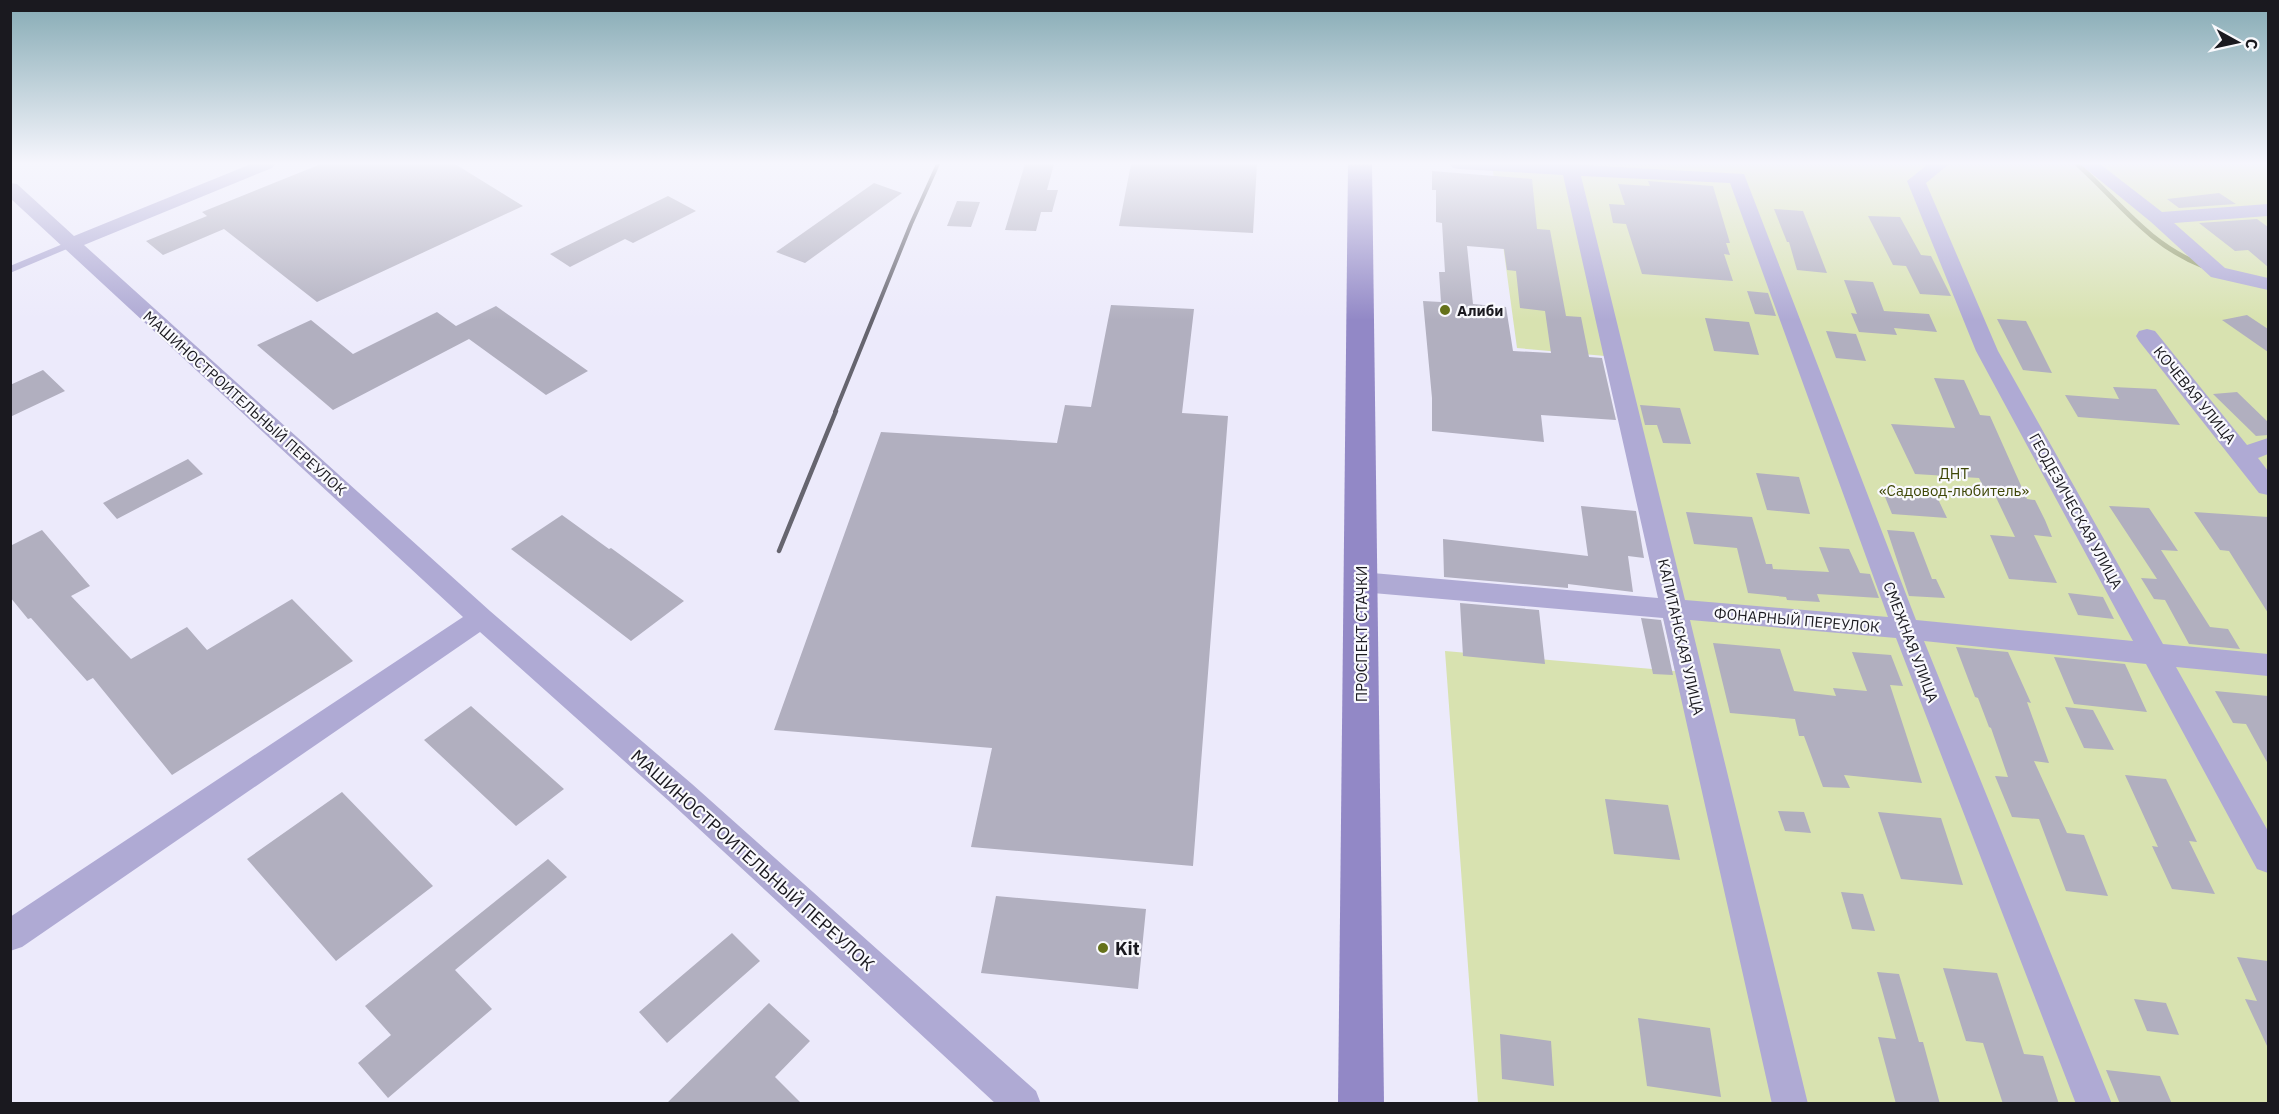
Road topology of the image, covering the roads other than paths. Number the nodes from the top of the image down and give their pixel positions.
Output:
1 (40, 216) edge
2 (139, 216) edge
3 (1360, 216) edge
4 (1582, 216) edge
5 (1751, 216) edge
6 (1931, 216) edge
7 (2155, 216) edge
8 (2186, 216) edge
9 (2158, 218) junction
10 (70, 244) junction
11 (10, 270) edge
12 (2268, 284) edge
13 (2147, 336) dead end
14 (2268, 446) edge
15 (2244, 454) junction
16 (2268, 487) edge
17 (1360, 582) junction
18 (1674, 610) junction
19 (481, 618) junction
20 (1906, 629) junction
21 (2155, 654) junction
22 (2268, 665) edge
23 (2268, 859) edge
24 (10, 936) edge
25 (1023, 1104) edge
26 (1361, 1104) edge
27 (1790, 1104) edge
28 (2094, 1104) edge

1 - 10 street, МАШИНОСТРОИТЕЛЬНЫЙ ПЕРЕУЛОК
2 - 10 street
3 - 17 street, ПРОСПЕКТ СТАЧКИ
4 - 18 street, КАПИТАНСКАЯ УЛИЦА
5 - 20 street, СМЕЖНАЯ УЛИЦА
6 - 21 street, ГЕОДЕЗИЧЕСКАЯ УЛИЦА
7 - 9 street
8 - 9 street
9 - 12 street
10 - 11 lane
10 - 19 street, МАШИНОСТРОИТЕЛЬНЫЙ ПЕРЕУЛОК
13 - 15 street, КОЧЕВАЯ УЛИЦА
14 - 15 street, КОЧЕВАЯ УЛИЦА
15 - 16 street, КОЧЕВАЯ УЛИЦА
17 - 18 street, ФОНАРНЫЙ ПЕРЕУЛОК
17 - 26 street, ПРОСПЕКТ СТАЧКИ
18 - 20 street, ФОНАРНЫЙ ПЕРЕУЛОК
18 - 27 street, КАПИТАНСКАЯ УЛИЦА
19 - 24 street
19 - 25 street, МАШИНОСТРОИТЕЛЬНЫЙ ПЕРЕУЛОК
20 - 21 street, ФОНАРНЫЙ ПЕРЕУЛОК
20 - 28 street, СМЕЖНАЯ УЛИЦА
21 - 22 street, ФОНАРНЫЙ ПЕРЕУЛОК
21 - 23 street, ГЕОДЕЗИЧЕСКАЯ УЛИЦА

